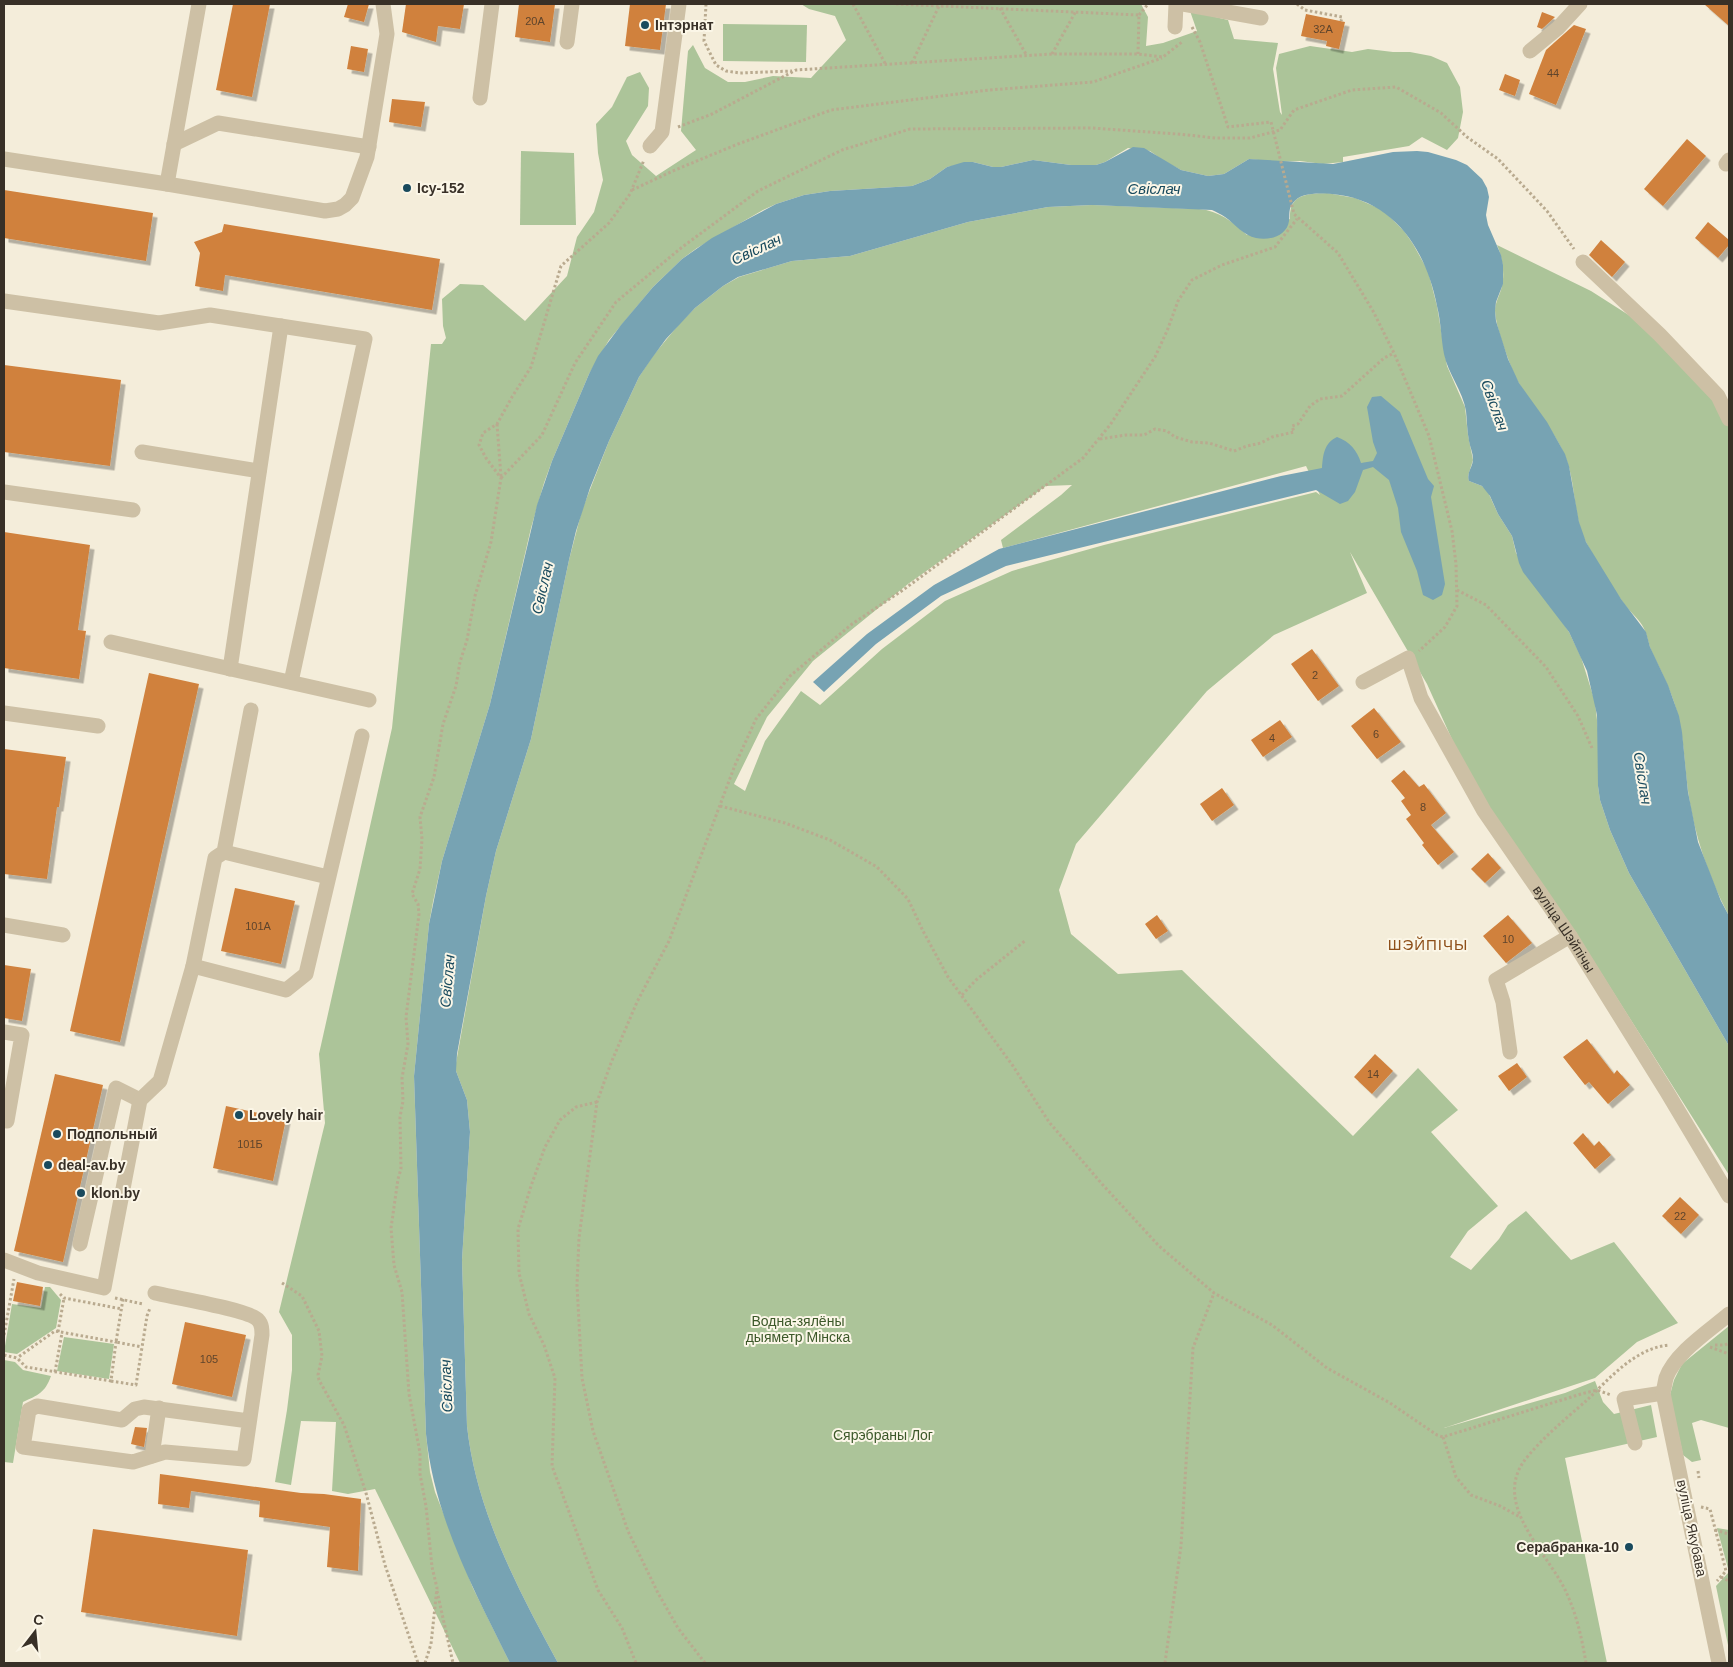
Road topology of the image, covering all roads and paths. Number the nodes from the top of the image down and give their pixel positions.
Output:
1 (199, 4) edge
2 (383, 4) edge
3 (492, 4) edge
4 (572, 4) edge
5 (679, 4) edge
6 (706, 4) edge
7 (853, 4) edge
8 (896, 4) edge
9 (1148, 4) edge
10 (1176, 4) edge
11 (1183, 4) edge
12 (1297, 4) edge
13 (1580, 4) edge
14 (939, 6) junction
15 (1000, 8) junction
16 (1076, 11) junction
17 (1140, 15) junction
18 (1261, 18) dead end
19 (1341, 21) dead end
20 (1175, 26) dead end
21 (1194, 32) dead end
22 (567, 42) dead end
23 (1200, 42) dead end
24 (1530, 51) dead end
25 (1052, 54) junction
26 (1138, 54) junction
27 (1027, 56) junction
28 (1163, 58) junction
29 (912, 63) junction
30 (886, 65) junction
31 (796, 70) junction
32 (480, 98) dead end
33 (662, 132) junction
34 (1274, 132) junction
35 (174, 144) junction
36 (650, 146) joint
37 (368, 148) junction
38 (4, 159) edge
39 (167, 184) junction
40 (632, 190) junction
41 (1297, 219) junction
42 (1583, 262) joint
43 (4, 301) edge
44 (281, 326) junction
45 (1394, 353) junction
46 (1729, 419) edge
47 (498, 424) junction
48 (1099, 439) junction
49 (142, 452) dead end
50 (259, 471) junction
51 (501, 478) junction
52 (4, 492) edge
53 (133, 510) dead end
54 (1456, 590) junction
55 (111, 642) dead end
56 (1408, 658) junction
57 (230, 668) junction
58 (291, 682) junction
59 (1363, 682) dead end
60 (369, 700) dead end
61 (251, 710) dead end
62 (4, 713) edge
63 (98, 726) dead end
64 (362, 736) dead end
65 (1592, 748) dead end
66 (720, 806) junction
67 (224, 852) junction
68 (328, 877) junction
69 (4, 925) edge
70 (63, 935) dead end
71 (1570, 936) junction
72 (1026, 940) dead end
73 (192, 966) junction
74 (962, 995) junction
75 (4, 1032) edge
76 (1510, 1052) dead end
77 (140, 1100) junction
78 (597, 1102) junction
79 (4, 1120) edge
80 (1729, 1196) edge
81 (80, 1244) dead end
82 (4, 1260) edge
83 (14, 1278) dead end
84 (282, 1282) dead end
85 (155, 1293) dead end
86 (1214, 1293) junction
87 (64, 1298) dead end
88 (114, 1298) dead end
89 (123, 1299) junction
90 (1729, 1314) edge
91 (60, 1332) junction
92 (4, 1335) edge
93 (116, 1342) junction
94 (1729, 1343) edge
95 (1699, 1345) junction
96 (142, 1347) junction
97 (1729, 1354) edge
98 (4, 1355) edge
99 (17, 1358) junction
100 (55, 1372) junction
101 (111, 1381) junction
102 (1597, 1390) junction
103 (1663, 1393) junction
104 (1624, 1399) junction
105 (159, 1408) junction
106 (249, 1422) junction
107 (1443, 1437) junction
108 (1635, 1443) dead end
109 (152, 1456) junction
110 (1698, 1472) dead end
111 (1699, 1481) dead end
112 (1697, 1506) dead end
113 (1521, 1517) junction
114 (1715, 1530) junction
115 (1729, 1534) edge
116 (1721, 1577) junction
117 (1729, 1581) edge
118 (1714, 1585) dead end
119 (436, 1588) junction
120 (418, 1663) edge
121 (425, 1663) edge
122 (453, 1663) edge
123 (636, 1663) edge
124 (705, 1663) edge
125 (1165, 1663) edge
126 (1586, 1663) edge
127 (1719, 1663) edge

1 - 35 street
2 - 37 street
3 - 32 street
4 - 22 street
5 - 33 street
6 - 31 path
7 - 30 path
8 - 14 path
9 - 17 path
10 - 20 street
11 - 18 street
12 - 19 path
13 - 24 street
14 - 15 path
14 - 29 path
15 - 16 path
15 - 27 path
16 - 17 path
16 - 25 path
17 - 26 path
21 - 28 path
23 - 34 path
25 - 26 path
25 - 27 path
26 - 28 path
27 - 29 path
28 - 40 path
29 - 30 path
30 - 31 path
31 - 33 path
33 - 36 street
34 - 41 path
34 - 42 path
34 - 51 path
35 - 37 street
35 - 39 street
36 - 40 path
37 - 39 street
38 - 39 street
40 - 47 path
41 - 45 path
41 - 48 path
42 - 46 street
43 - 44 street
44 - 50 street
44 - 58 street
45 - 48 path
45 - 54 path
47 - 51 path
47 - 51 path
48 - 66 path
49 - 50 street
50 - 57 street
51 - 119 path
52 - 53 street
54 - 56 path
54 - 65 path
55 - 57 street
56 - 59 street
56 - 71 street, вуліца Шэйпічы
57 - 58 street
58 - 60 street
61 - 67 street
62 - 63 street
64 - 68 street
66 - 74 path
66 - 78 path
67 - 68 street
67 - 73 street
68 - 73 street
69 - 70 street
71 - 76 street
71 - 80 street, вуліца Шэйпічы
72 - 74 path
73 - 77 street
74 - 86 path
75 - 79 street
77 - 81 street
77 - 82 street
78 - 123 path
78 - 124 path
83 - 92 path
84 - 120 path
85 - 106 street
86 - 107 path
86 - 125 path
87 - 91 path
88 - 89 path
89 - 93 path
89 - 96 path
90 - 95 street
91 - 93 path
91 - 99 path
91 - 100 path
93 - 96 path
93 - 101 path
94 - 95 path
95 - 97 path
95 - 102 path
95 - 103 street
96 - 101 path
98 - 99 path
99 - 100 path
100 - 101 path
102 - 104 path
102 - 107 path
102 - 113 path
103 - 104 street
103 - 127 street, вуліца Якубава
104 - 108 street
105 - 106 street
105 - 109 street
105 - 109 street
106 - 109 street
107 - 113 path
110 - 111 path
112 - 114 path
113 - 126 path
114 - 115 path
114 - 116 path
116 - 117 path
116 - 118 path
119 - 121 path
119 - 122 path

